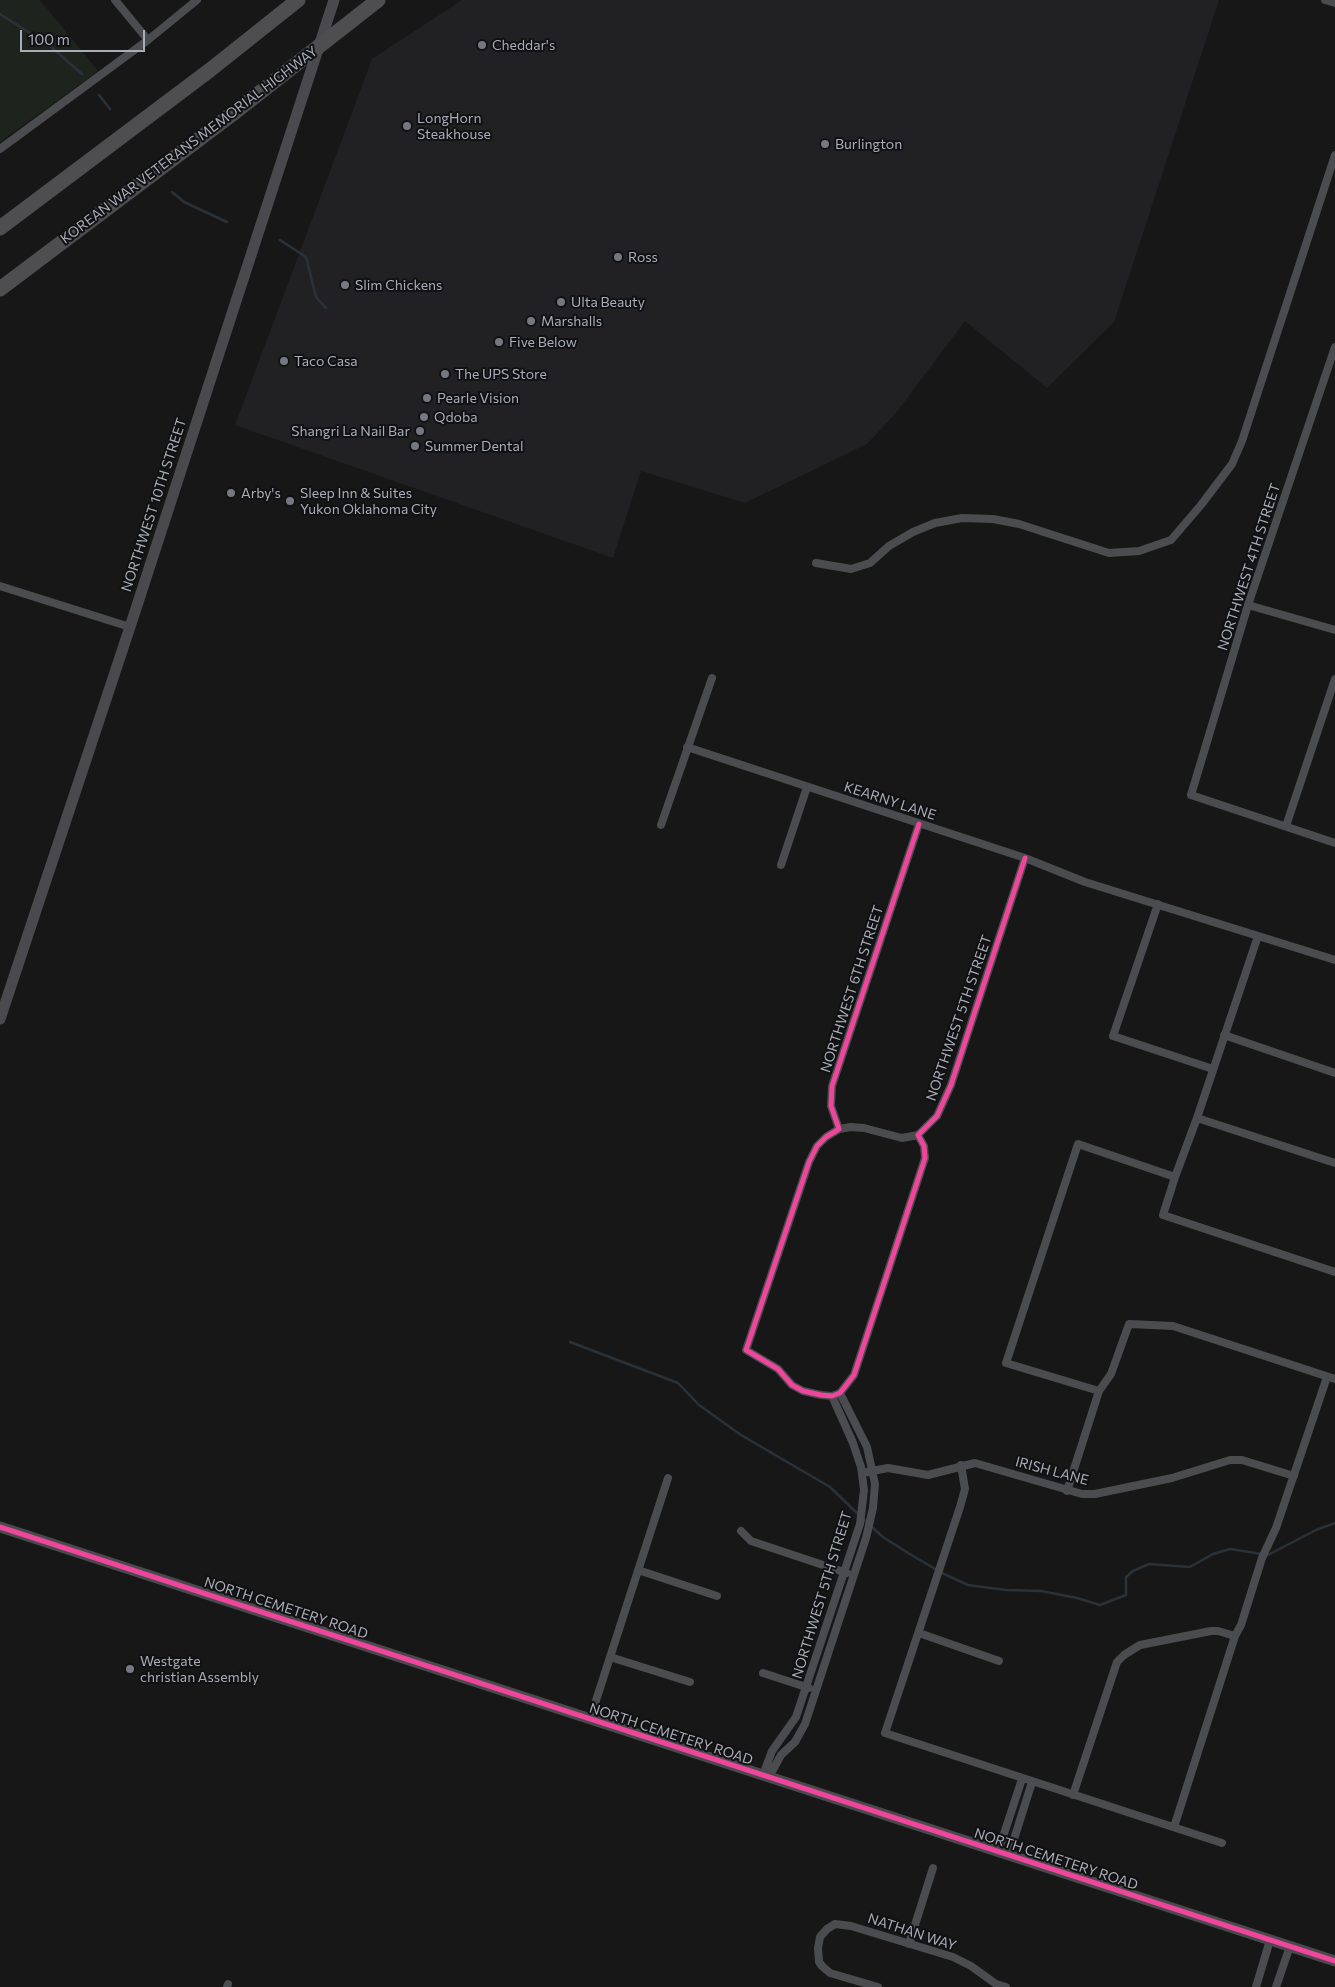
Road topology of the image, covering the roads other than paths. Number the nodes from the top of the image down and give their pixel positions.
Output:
1 (115, 0) edge
2 (197, 0) edge
3 (298, 0) edge
4 (334, 0) edge
5 (378, 0) edge
6 (390, 0) edge
7 (1325, 0) edge
8 (1335, 3) edge
9 (350, 23) junction
10 (148, 40) junction
11 (0, 149) edge
12 (1335, 155) edge
13 (0, 228) edge
14 (0, 289) edge
15 (1335, 347) edge
16 (816, 563) dead end
17 (0, 586) edge
18 (1248, 605) junction
19 (130, 627) junction
20 (1335, 630) edge
21 (712, 678) dead end
22 (1335, 679) edge
23 (687, 747) junction
24 (807, 787) junction
25 (919, 824) junction
26 (661, 825) dead end
27 (1286, 826) junction
28 (1335, 842) edge
29 (1024, 858) junction
30 (781, 865) dead end
31 (1158, 904) junction
32 (1258, 936) junction
33 (1335, 960) edge
34 (0, 1019) edge
35 (1224, 1035) junction
36 (1213, 1069) junction
37 (1335, 1073) edge
38 (1197, 1118) junction
39 (840, 1129) junction
40 (918, 1135) junction
41 (1335, 1163) edge
42 (1175, 1177) junction
43 (1335, 1272) edge
44 (1331, 1378) edge
45 (1099, 1391) junction
46 (836, 1394) junction
47 (961, 1466) junction
48 (872, 1470) junction
49 (862, 1473) junction
50 (1294, 1476) junction
51 (668, 1478) dead end
52 (1068, 1491) junction
53 (0, 1527) edge
54 (741, 1531) dead end
55 (638, 1570) junction
56 (844, 1573) junction
57 (854, 1575) junction
58 (717, 1596) dead end
59 (918, 1634) junction
60 (1235, 1636) junction
61 (610, 1656) junction
62 (999, 1661) dead end
63 (763, 1673) dead end
64 (690, 1682) dead end
65 (806, 1687) junction
66 (816, 1690) junction
67 (590, 1719) junction
68 (766, 1776) junction
69 (1022, 1779) junction
70 (1032, 1782) junction
71 (1074, 1795) junction
72 (1174, 1827) junction
73 (1222, 1843) dead end
74 (1003, 1853) junction
75 (933, 1868) dead end
76 (1270, 1940) junction
77 (909, 1944) junction
78 (1290, 1946) junction
79 (1335, 1961) edge
80 (878, 1987) edge
81 (1006, 1987) edge
82 (1256, 1987) edge
83 (1276, 1987) edge

1 - 10 street
2 - 10 street
3 - 13 highway
4 - 19 street, NORTHWEST 10TH STREET
5 - 9 highway, KOREAN WAR VETERANS MEMORIAL HIGHWAY
6 - 9 highway
7 - 8 street
9 - 14 highway, KOREAN WAR VETERANS MEMORIAL HIGHWAY
10 - 11 street
12 - 16 street
15 - 18 street, NORTHWEST 4TH STREET
17 - 19 street
18 - 20 street
18 - 27 street, NORTHWEST 4TH STREET
19 - 34 street, NORTHWEST 10TH STREET
21 - 23 street
22 - 27 street
23 - 24 street, KEARNY LANE
23 - 26 street
24 - 25 street, KEARNY LANE
24 - 30 street
25 - 29 street, KEARNY LANE
25 - 39 street, NORTHWEST 6TH STREET
27 - 28 street
29 - 31 street, KEARNY LANE
29 - 40 street, NORTHWEST 5TH STREET
31 - 32 street, KEARNY LANE
31 - 36 street
32 - 33 street, KEARNY LANE
32 - 35 street
35 - 36 street
35 - 37 street
36 - 38 street
38 - 41 street
38 - 42 street
39 - 40 street
39 - 46 street
40 - 46 street
42 - 43 street
42 - 45 street
44 - 45 street
44 - 50 street
45 - 52 street
46 - 48 street, NORTHWEST 5TH STREET
46 - 49 street, NORTHWEST 5TH STREET
47 - 48 street, IRISH LANE
47 - 52 street, IRISH LANE
47 - 59 street
48 - 49 street, IRISH LANE
48 - 57 street, NORTHWEST 5TH STREET
49 - 56 street, NORTHWEST 5TH STREET
50 - 52 street, IRISH LANE
50 - 60 street
51 - 55 street
53 - 67 street, NORTH CEMETERY ROAD
54 - 56 street
55 - 58 street
55 - 61 street
56 - 57 street
56 - 65 street, NORTHWEST 5TH STREET
57 - 66 street, NORTHWEST 5TH STREET
59 - 62 street
59 - 69 street
60 - 71 street
60 - 72 street
61 - 64 street
61 - 67 street
63 - 65 street
65 - 66 street
65 - 68 street, NORTHWEST 5TH STREET
66 - 68 street, NORTHWEST 5TH STREET
67 - 68 street, NORTH CEMETERY ROAD
68 - 74 street, NORTH CEMETERY ROAD
69 - 70 street
69 - 74 street
70 - 71 street
70 - 74 street
71 - 72 street
72 - 73 street
74 - 76 street, NORTH CEMETERY ROAD
75 - 77 street
76 - 78 street, NORTH CEMETERY ROAD
76 - 82 street
77 - 80 street, NATHAN WAY
77 - 81 street, NATHAN WAY
78 - 79 street, NORTH CEMETERY ROAD
78 - 83 street

